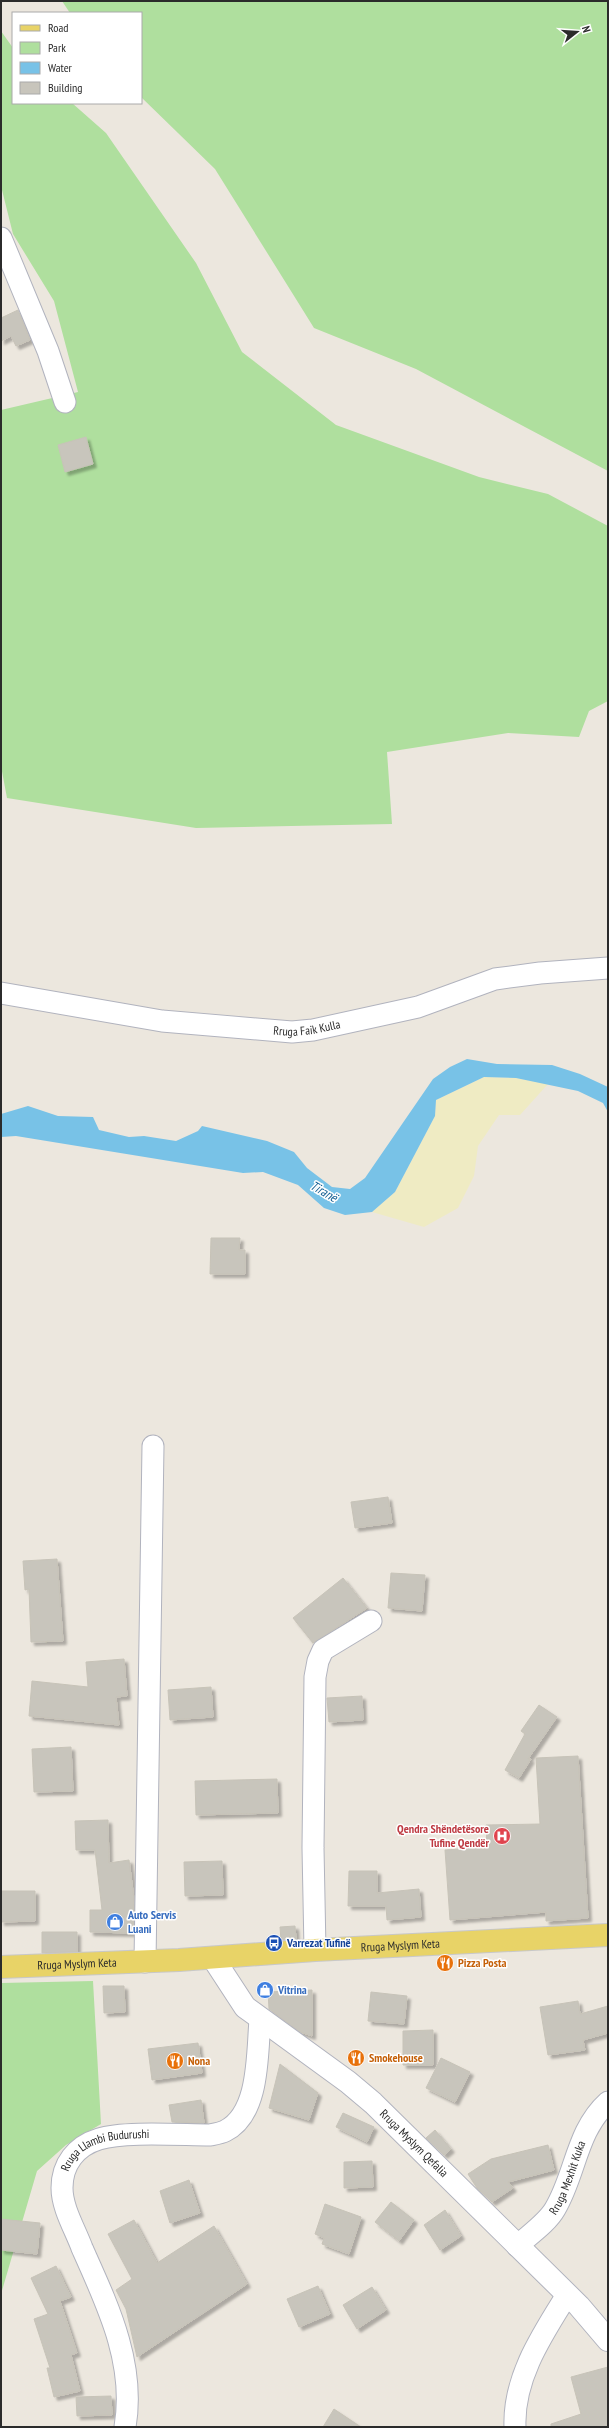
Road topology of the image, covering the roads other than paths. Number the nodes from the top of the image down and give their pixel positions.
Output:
1 (1, 238) edge
2 (65, 402) dead end
3 (608, 968) edge
4 (1, 993) edge
5 (153, 1446) dead end
6 (371, 1621) dead end
7 (608, 1935) edge
8 (315, 1950) junction
9 (213, 1958) junction
10 (145, 1962) junction
11 (1, 1967) edge
12 (260, 2020) junction
13 (608, 2102) edge
14 (517, 2246) junction
15 (567, 2294) junction
16 (608, 2340) edge
17 (125, 2427) edge
18 (514, 2427) edge

1 - 2 street
3 - 4 street, Rruga Faik Kulla
5 - 10 street
6 - 8 street
7 - 8 main road, Rruga Myslym Keta
8 - 9 main road, Rruga Myslym Keta
9 - 10 main road, Rruga Myslym Keta
9 - 12 street, Rruga Myslym Qefalia
10 - 11 main road, Rruga Myslym Keta
12 - 14 street, Rruga Myslym Qefalia
12 - 17 street, Rruga Llambi Budurushi
13 - 14 street, Rruga Mexhit Kuka
14 - 15 street, Rruga Myslym Qefalia
15 - 16 street, Rruga Myslym Qefalia
15 - 18 street

